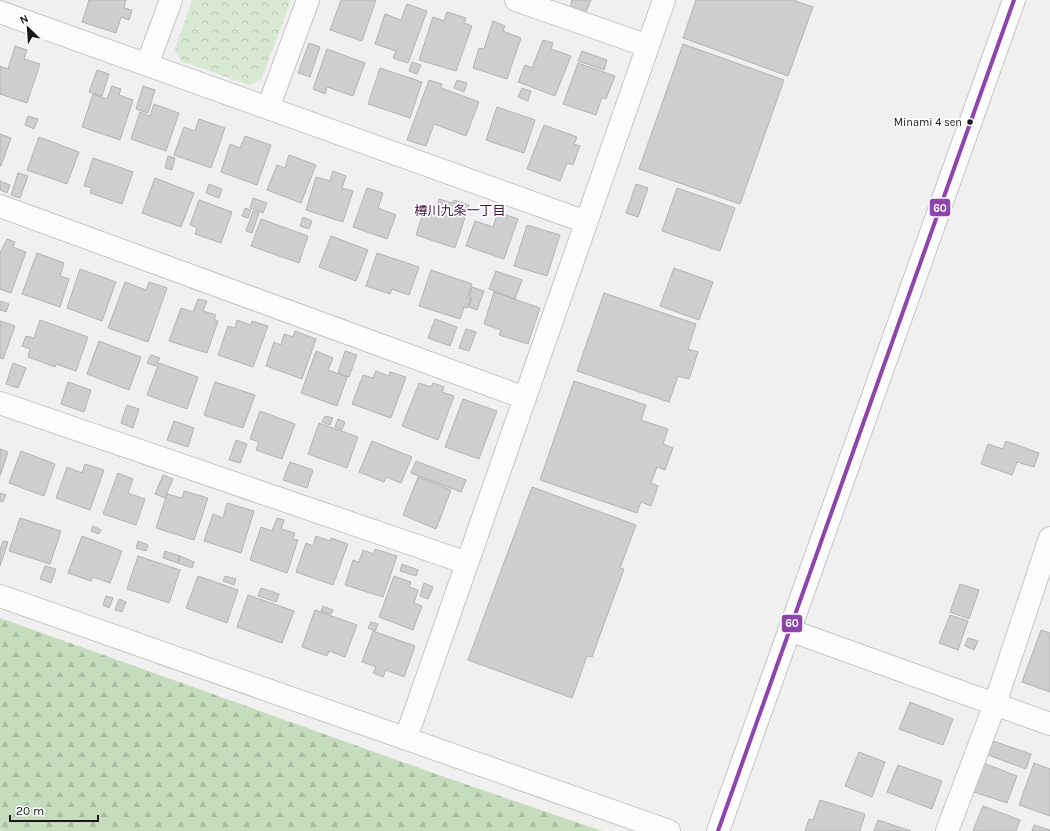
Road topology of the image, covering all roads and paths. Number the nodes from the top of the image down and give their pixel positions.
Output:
1 (171, 0) edge
2 (308, 0) edge
3 (516, 0) edge
4 (664, 0) edge
5 (1014, 0) edge
6 (0, 12) edge
7 (648, 46) junction
8 (148, 65) junction
9 (268, 108) junction
10 (0, 206) edge
11 (586, 222) junction
12 (525, 398) junction
13 (0, 403) edge
14 (1050, 538) edge
15 (467, 563) junction
16 (0, 596) edge
17 (790, 630) junction
18 (995, 704) junction
19 (1050, 724) edge
20 (406, 738) junction
21 (669, 831) edge
22 (718, 831) edge
23 (947, 831) edge

1 - 8 street
2 - 9 street
3 - 7 street
4 - 7 street
5 - 17 street
6 - 8 street
7 - 11 street
8 - 9 street
9 - 11 street
10 - 12 street
11 - 12 street
12 - 15 street
13 - 15 street
14 - 18 street
15 - 20 street
16 - 20 street
17 - 18 street
17 - 22 street
18 - 19 street
18 - 23 street
20 - 21 street

